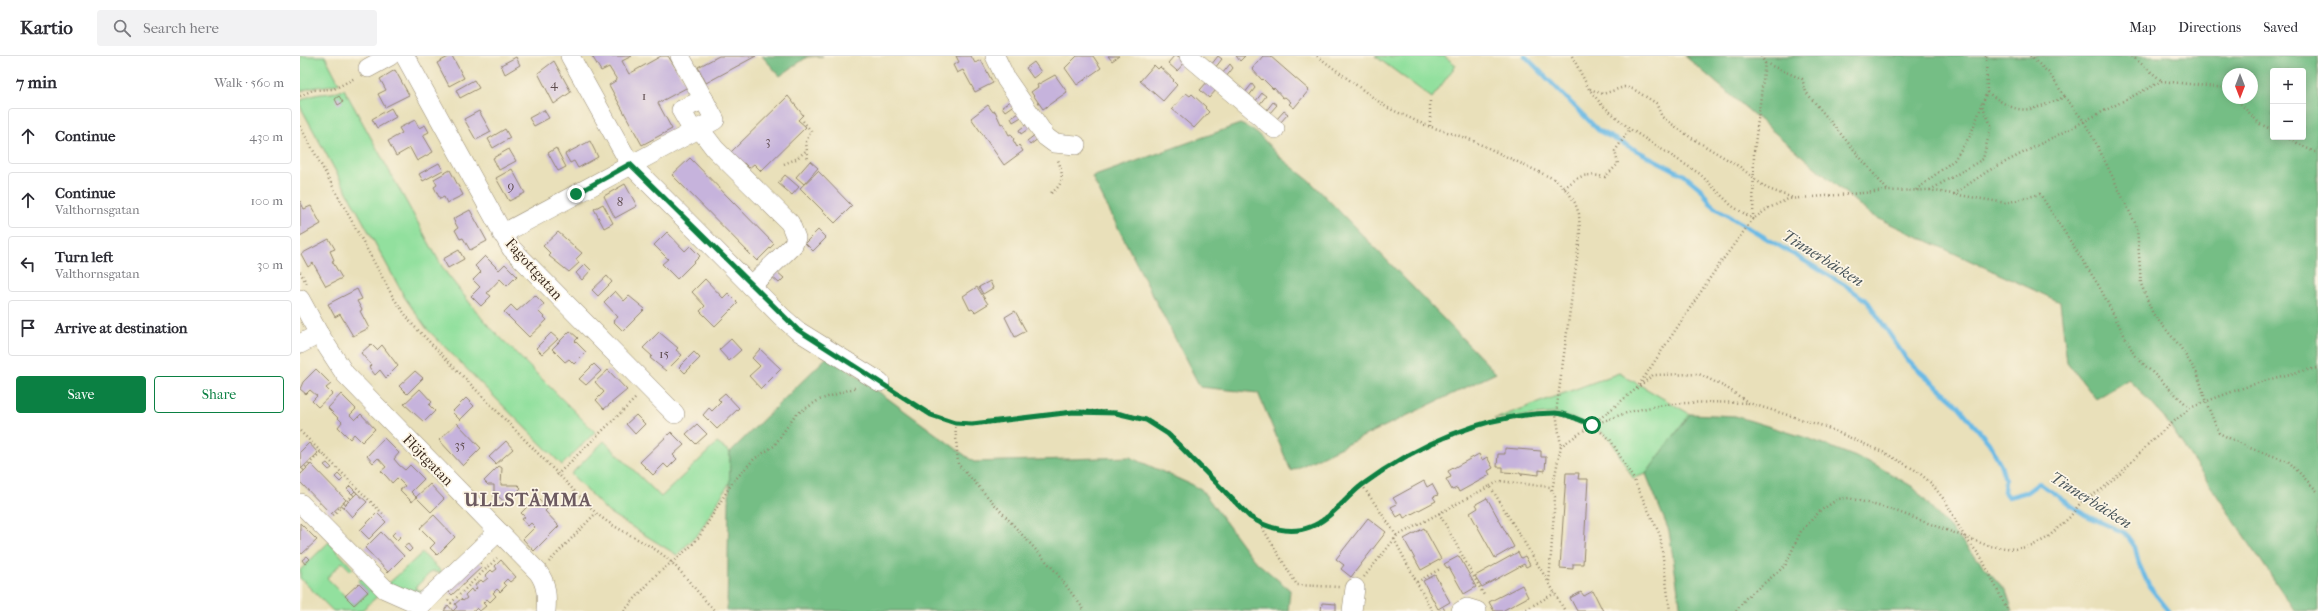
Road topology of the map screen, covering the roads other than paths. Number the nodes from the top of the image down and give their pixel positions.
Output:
1 (390, 56) edge
2 (405, 56) edge
3 (570, 56) edge
4 (680, 56) edge
5 (1189, 56) edge
6 (1002, 59) edge
7 (368, 68) road end
8 (1275, 129) dead end
9 (696, 130) junction
10 (1067, 145) road end
11 (630, 164) junction
12 (502, 234) junction
13 (751, 286) junction
14 (300, 299) edge
15 (319, 334) junction
16 (300, 344) edge
17 (880, 382) road end
18 (675, 414) dead end
19 (300, 503) edge
20 (498, 532) junction
21 (1355, 588) road end
22 (1481, 604) edge
23 (546, 611) edge
24 (1352, 611) edge
25 (1461, 611) edge

1 - 7 street
2 - 12 street, Fagottgatan
3 - 11 street
4 - 9 street
5 - 8 street
6 - 10 street
9 - 11 street
9 - 13 street
11 - 12 street
11 - 13 street
12 - 18 street, Fagottgatan
13 - 17 street
14 - 15 street, Flöjtgatan
15 - 16 street
15 - 20 street, Flöjtgatan
19 - 20 street
20 - 23 street, Flöjtgatan
21 - 24 street
22 - 25 street

